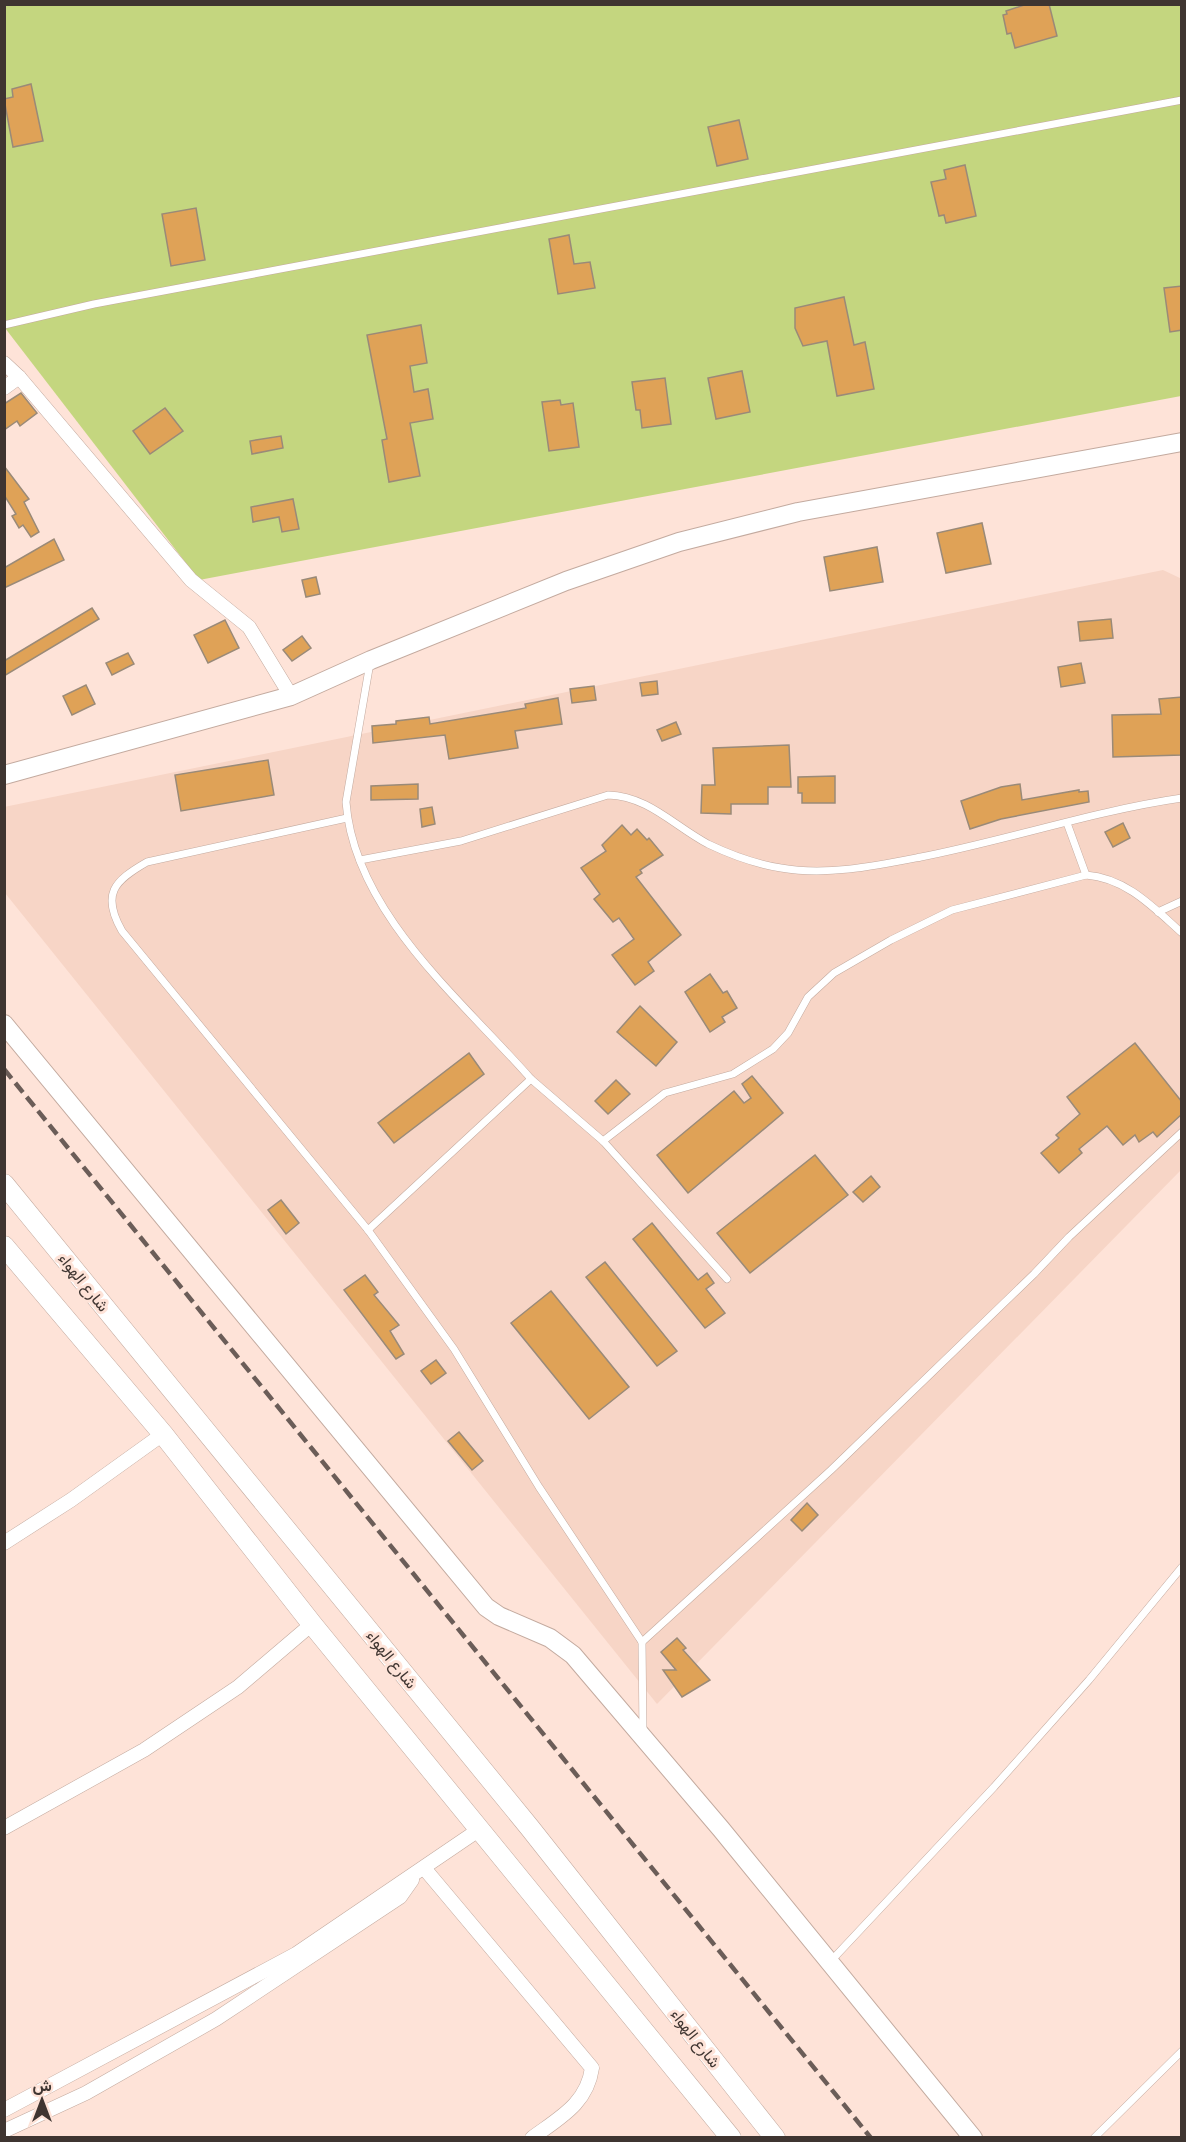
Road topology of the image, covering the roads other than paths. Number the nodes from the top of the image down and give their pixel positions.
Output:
1 (1182, 100) edge
2 (4, 325) edge
3 (4, 363) edge
4 (19, 377) junction
5 (4, 388) edge
6 (1182, 442) edge
7 (370, 660) junction
8 (291, 696) junction
9 (4, 775) edge
10 (1182, 798) edge
11 (347, 818) junction
12 (1067, 823) junction
13 (360, 860) junction
14 (1086, 874) junction
15 (1182, 901) edge
16 (1158, 912) junction
17 (1182, 933) edge
18 (4, 1024) edge
19 (531, 1079) junction
20 (1182, 1132) edge
21 (603, 1141) junction
22 (4, 1184) edge
23 (368, 1230) junction
24 (4, 1246) edge
25 (727, 1279) dead end
26 (162, 1434) junction
27 (4, 1543) edge
28 (1182, 1567) edge
29 (312, 1624) junction
30 (642, 1642) junction
31 (643, 1738) junction
32 (4, 1828) edge
33 (480, 1829) junction
34 (421, 1870) junction
35 (830, 1962) junction
36 (1182, 2051) edge
37 (4, 2110) edge
38 (4, 2131) edge
39 (532, 2138) edge
40 (731, 2138) edge
41 (775, 2138) edge
42 (973, 2138) edge
43 (1094, 2138) edge

1 - 2 lane
3 - 4 street
4 - 5 street
4 - 8 street
6 - 7 street
7 - 8 street
7 - 11 lane
8 - 9 street
10 - 12 lane
11 - 13 lane
11 - 23 lane
12 - 13 lane
12 - 14 lane
13 - 19 lane
14 - 16 lane
14 - 21 lane
15 - 16 lane
16 - 17 lane
18 - 31 street
19 - 21 lane
19 - 23 lane
20 - 30 lane
21 - 25 lane
22 - 41 main road, شارع الهواء
23 - 30 lane
24 - 26 main road
26 - 27 street
26 - 29 main road
28 - 35 lane
29 - 32 street
29 - 33 main road
30 - 31 lane
31 - 35 street
33 - 34 street
33 - 40 main road
34 - 37 street
34 - 38 street
34 - 39 street
35 - 42 street
36 - 43 lane

